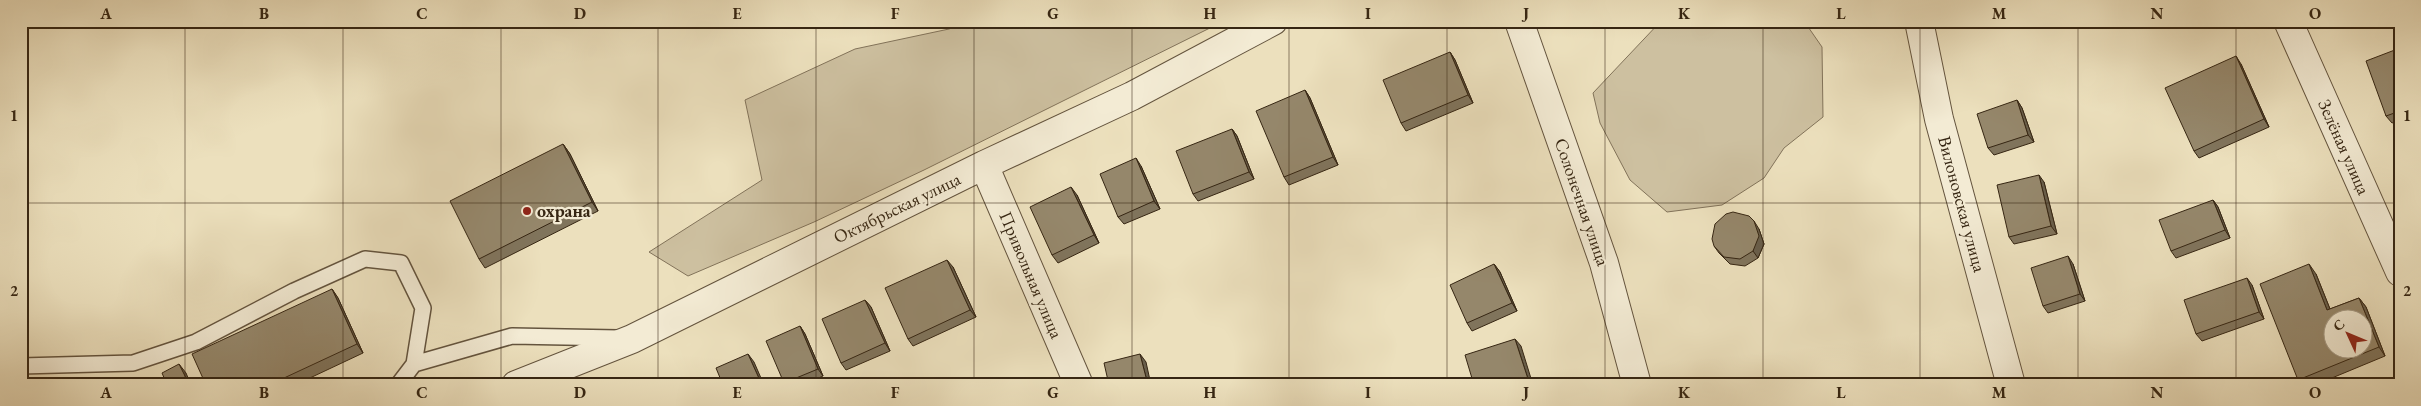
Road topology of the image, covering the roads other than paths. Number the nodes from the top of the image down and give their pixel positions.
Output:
1 (1272, 21) edge
2 (1519, 21) edge
3 (1919, 21) edge
4 (2288, 21) edge
5 (984, 164) junction
6 (2400, 272) edge
7 (632, 339) junction
8 (414, 364) junction
9 (21, 366) edge
10 (398, 385) edge
11 (516, 385) edge
12 (1079, 385) edge
13 (1636, 385) edge
14 (2011, 385) edge

1 - 5 street, Октябрьская улица
2 - 13 street, Солонечная улица
3 - 14 street, Вилоновская улица
4 - 6 street, Зелёная улица
5 - 7 street, Октябрьская улица
5 - 12 street, Привольная улица
7 - 8 lane
7 - 11 street, Октябрьская улица
8 - 9 lane
8 - 10 lane

